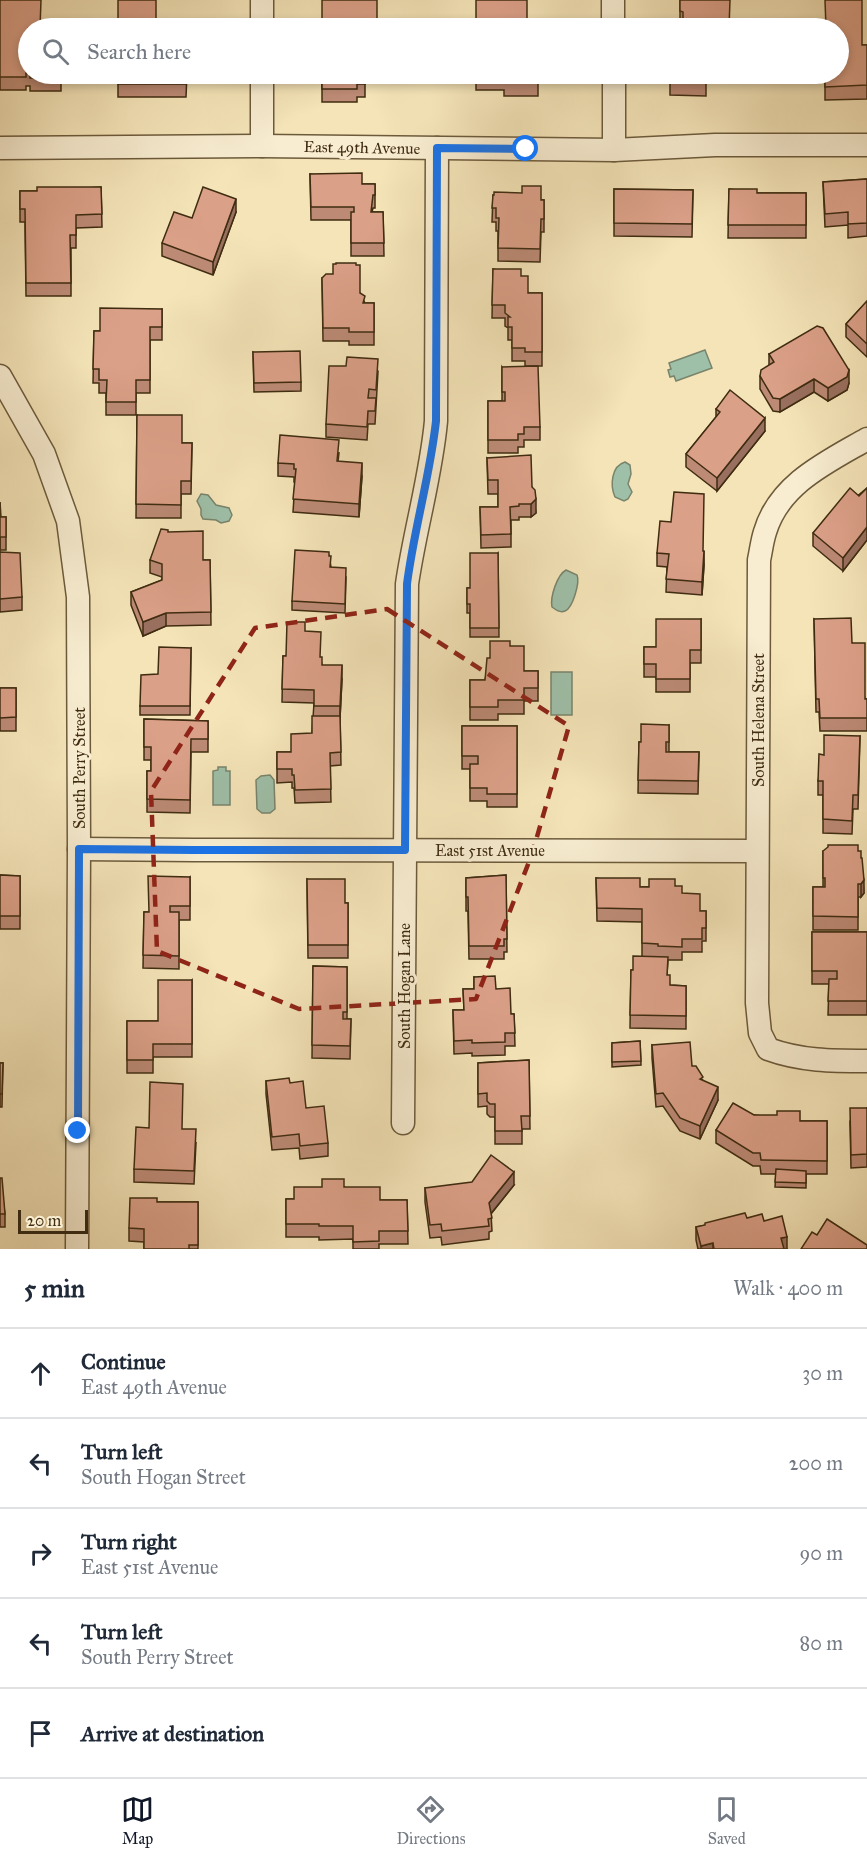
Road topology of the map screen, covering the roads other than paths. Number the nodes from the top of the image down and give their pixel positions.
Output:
1 (262, 0) edge
2 (613, 0) edge
3 (262, 18) edge
4 (613, 18) edge
5 (262, 84) edge
6 (614, 84) edge
7 (867, 145) edge
8 (262, 146) junction
9 (0, 148) edge
10 (437, 148) junction
11 (614, 150) junction
12 (0, 376) edge
13 (867, 439) edge
14 (79, 849) junction
15 (405, 850) junction
16 (757, 851) junction
17 (867, 1061) edge
18 (403, 1123) dead end
19 (77, 1249) edge

1 - 3 street
2 - 4 street
5 - 8 street
6 - 11 street
7 - 11 street, East 49th Avenue
8 - 9 street, East 49th Avenue
8 - 10 street, East 49th Avenue
10 - 11 street, East 49th Avenue
10 - 15 street, South Hogan Lane
12 - 14 street, South Perry Street
13 - 16 street, South Helena Street
14 - 15 street, East 51st Avenue
14 - 19 street, South Perry Street
15 - 16 street, East 51st Avenue
15 - 18 street, South Hogan Lane
16 - 17 street, South Helena Street

